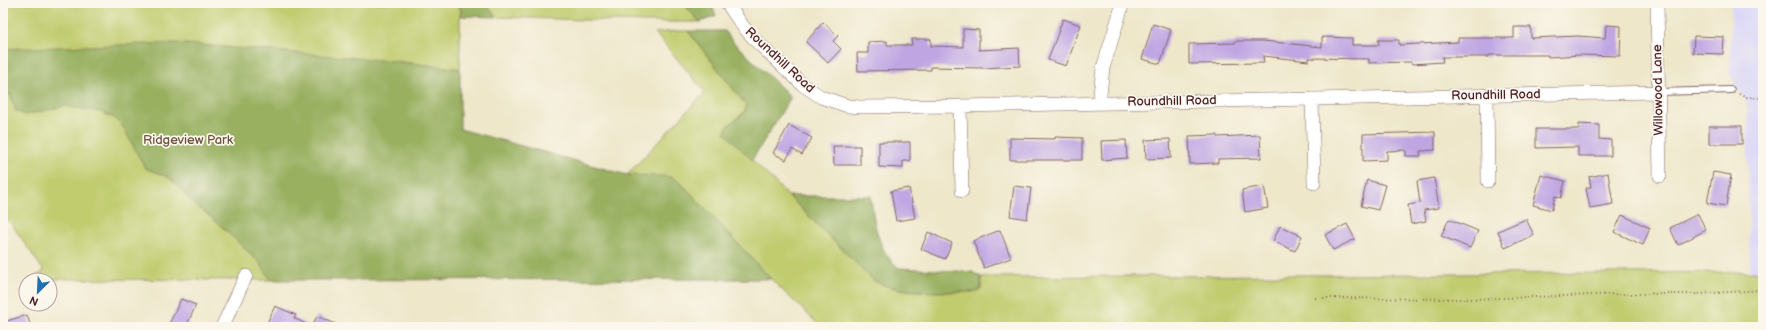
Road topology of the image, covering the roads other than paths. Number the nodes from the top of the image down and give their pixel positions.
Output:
1 (727, 3) edge
2 (1122, 3) edge
3 (1657, 3) edge
4 (1732, 90) road end
5 (1658, 92) junction
6 (1487, 95) junction
7 (1312, 99) junction
8 (1099, 102) junction
9 (960, 106) junction
10 (1660, 176) dead end
11 (1488, 181) dead end
12 (1314, 184) dead end
13 (962, 191) dead end
14 (246, 276) dead end
15 (222, 327) edge

1 - 9 street, Roundhill Road
2 - 8 street
3 - 5 street, Willowood Lane
4 - 5 lane
5 - 6 street, Roundhill Road
5 - 10 street, Willowood Lane
6 - 7 street, Roundhill Road
6 - 11 street
7 - 8 street, Roundhill Road
7 - 12 street
8 - 9 street, Roundhill Road
9 - 13 street
14 - 15 street

